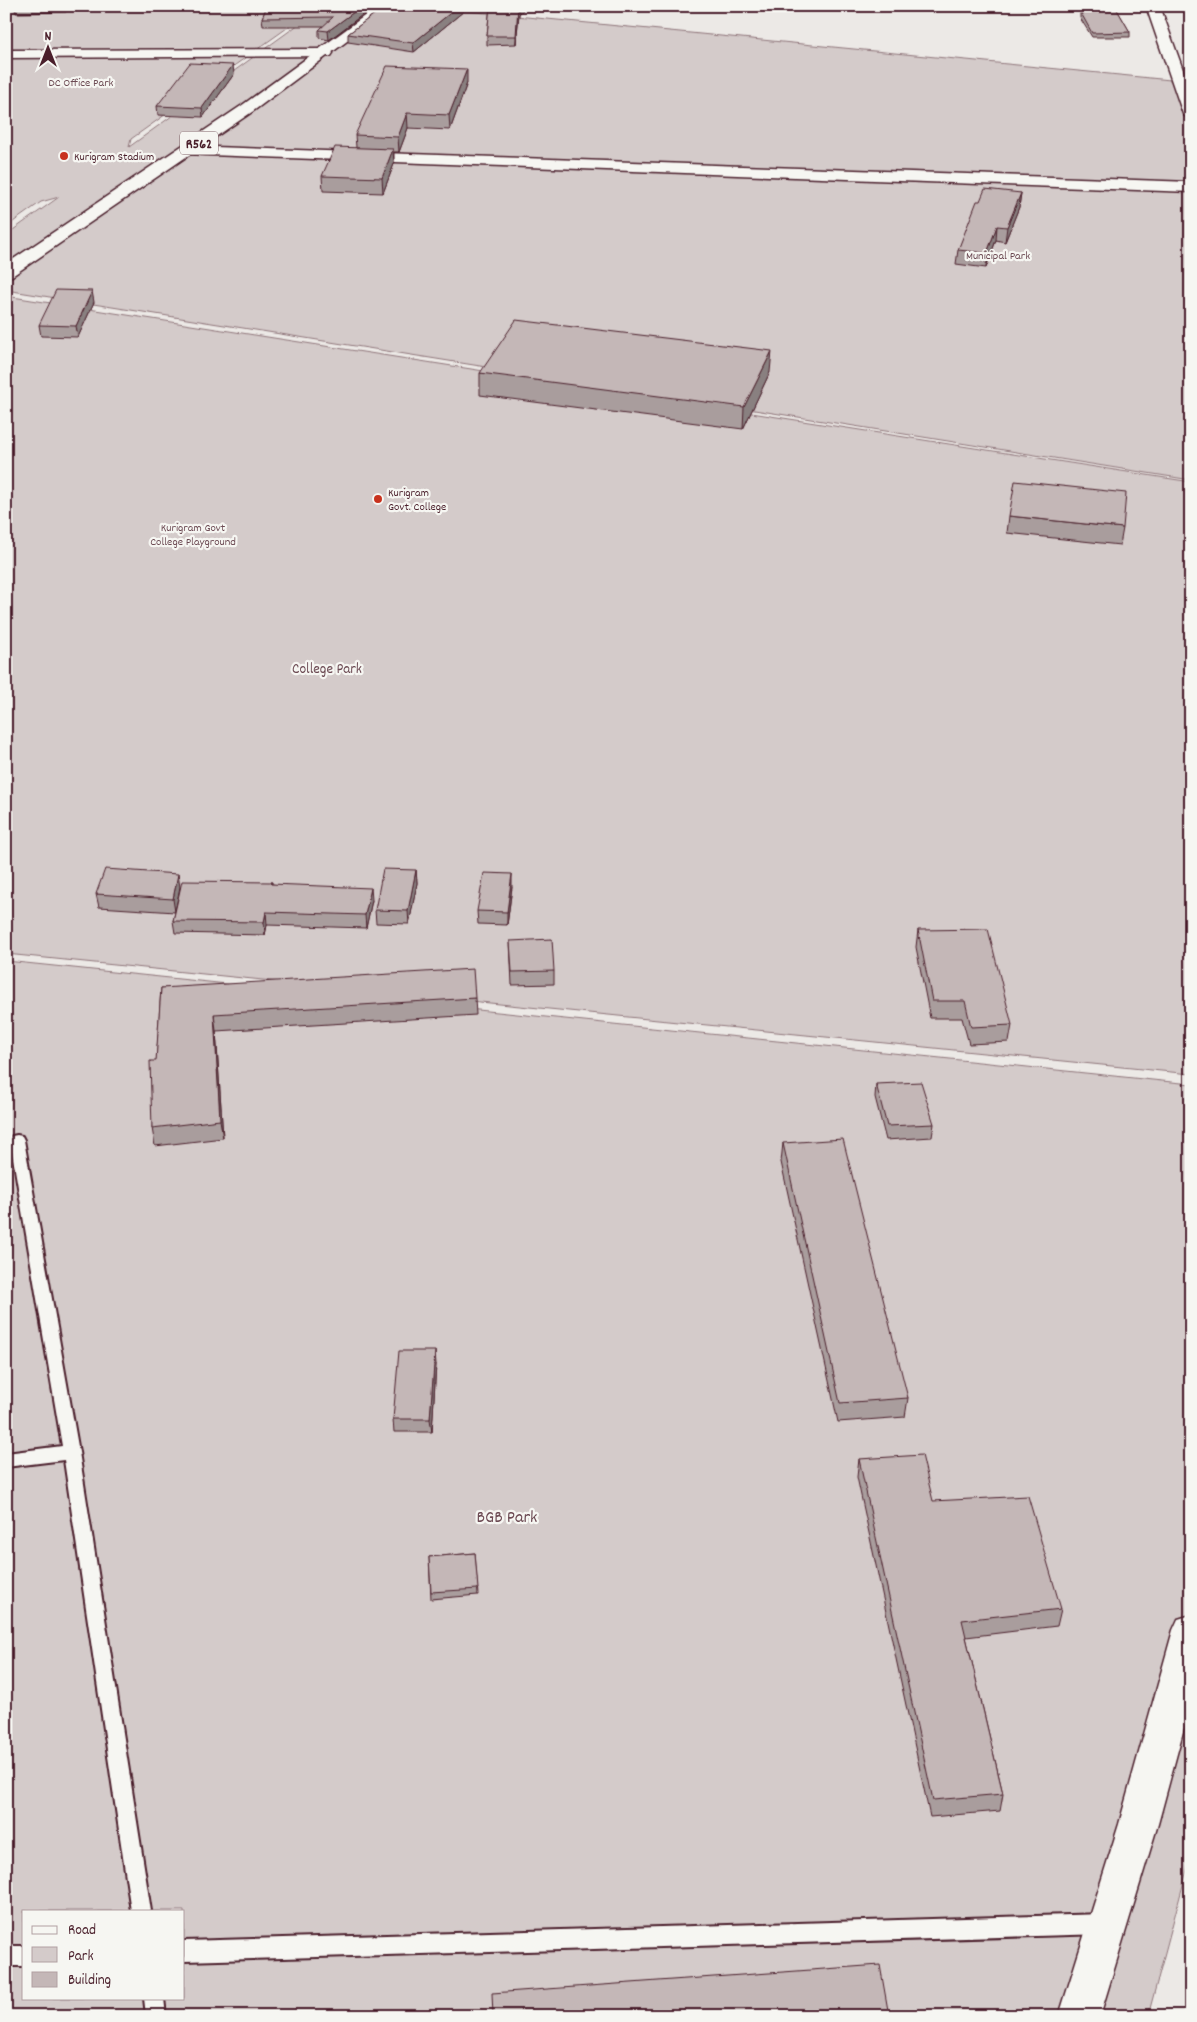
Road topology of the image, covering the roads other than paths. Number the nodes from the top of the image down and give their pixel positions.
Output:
1 (387, 6) edge
2 (1153, 6) edge
3 (326, 53) junction
4 (6, 54) edge
5 (1191, 114) edge
6 (188, 151) junction
7 (1191, 187) edge
8 (6, 272) edge
9 (17, 1140) dead end
10 (71, 1452) junction
11 (6, 1460) edge
12 (1191, 1630) edge
13 (141, 1910) edge
14 (1108, 1924) junction
15 (185, 1951) edge
16 (6, 1956) edge
17 (22, 1956) edge
18 (154, 2000) edge
19 (156, 2016) edge
20 (1078, 2016) edge

1 - 3 street, R562
2 - 5 street
3 - 4 street
3 - 6 street, R562
6 - 7 street
6 - 8 street, R562
9 - 10 lane
10 - 11 lane
10 - 13 lane
12 - 14 street
14 - 15 lane
14 - 20 street
16 - 17 lane
18 - 19 lane

